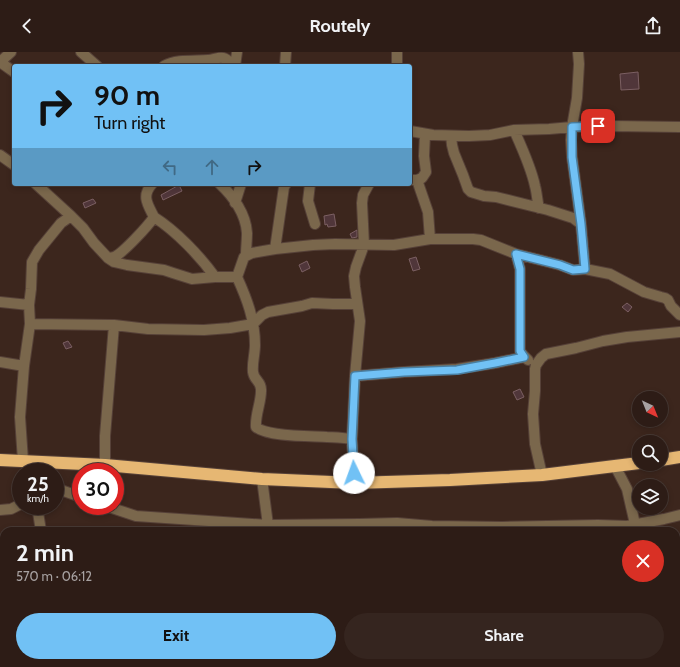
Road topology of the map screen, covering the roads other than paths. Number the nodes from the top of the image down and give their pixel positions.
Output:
1 (11, 52) edge
2 (81, 52) edge
3 (237, 52) edge
4 (286, 52) edge
5 (397, 52) edge
6 (578, 52) edge
7 (1, 60) edge
8 (95, 64) edge
9 (167, 64) edge
10 (232, 64) edge
11 (234, 64) edge
12 (285, 64) edge
13 (397, 64) edge
14 (12, 70) edge
15 (572, 127) junction
16 (680, 127) edge
17 (514, 130) junction
18 (412, 131) edge
19 (425, 134) junction
20 (451, 136) junction
21 (0, 157) edge
22 (12, 164) edge
23 (413, 180) edge
24 (38, 186) edge
25 (150, 186) edge
26 (222, 186) edge
27 (240, 186) edge
28 (285, 186) edge
29 (310, 186) edge
30 (368, 186) edge
31 (235, 203) junction
32 (539, 208) junction
33 (71, 216) junction
34 (154, 217) junction
35 (315, 224) dead end
36 (581, 224) junction
37 (430, 239) junction
38 (364, 245) junction
39 (276, 249) junction
40 (516, 254) junction
41 (246, 255) junction
42 (108, 258) junction
43 (585, 269) junction
44 (215, 277) junction
45 (237, 277) junction
46 (0, 302) edge
47 (357, 304) junction
48 (29, 305) junction
49 (680, 315) edge
50 (30, 324) junction
51 (253, 324) junction
52 (114, 325) junction
53 (680, 332) edge
54 (524, 357) junction
55 (0, 362) edge
56 (24, 366) junction
57 (535, 369) junction
58 (355, 376) junction
59 (352, 439) junction
60 (680, 457) edge
61 (668, 459) edge
62 (0, 460) edge
63 (23, 461) junction
64 (29, 463) edge
65 (105, 463) edge
66 (632, 464) edge
67 (615, 466) junction
68 (124, 468) edge
69 (542, 475) junction
70 (262, 479) junction
71 (354, 483) junction
72 (12, 508) edge
73 (0, 510) edge
74 (124, 512) edge
75 (38, 515) edge
76 (680, 515) edge
77 (40, 527) edge
78 (258, 527) edge
79 (269, 527) edge
80 (292, 527) edge
81 (502, 527) edge
82 (502, 527) edge
83 (630, 527) edge

1 - 7 street
2 - 8 street
3 - 11 street
4 - 12 street
5 - 13 street
6 - 15 street
7 - 14 street
9 - 10 street
15 - 16 street
15 - 17 street
15 - 36 street
17 - 20 street
17 - 32 street
18 - 19 street
19 - 20 street
19 - 23 street
20 - 32 street
21 - 22 street
23 - 37 street
24 - 33 street
25 - 34 street
26 - 31 street
27 - 31 street
28 - 39 street
29 - 35 street
30 - 38 street
31 - 41 street
32 - 36 street
33 - 42 street
33 - 48 street
34 - 42 street
34 - 44 street
36 - 43 street
37 - 38 street
37 - 40 street
38 - 39 street
38 - 47 street
39 - 41 street
40 - 43 street
40 - 54 street
41 - 45 street
42 - 44 street
43 - 49 street
44 - 45 street
45 - 51 street
46 - 48 street
47 - 51 street
47 - 58 street
48 - 50 street
50 - 52 street
50 - 56 street
51 - 52 street
51 - 59 street
52 - 65 street
53 - 57 street
54 - 57 street
54 - 58 street
55 - 56 street
56 - 63 street
57 - 69 street
58 - 59 street
59 - 71 street
60 - 61 highway
62 - 63 highway
63 - 64 highway
66 - 67 highway
67 - 69 highway
67 - 83 street
68 - 70 highway
69 - 71 highway
70 - 71 highway
70 - 79 street
72 - 73 street
74 - 78 street
75 - 77 street
76 - 83 street
80 - 82 street
81 - 83 street

